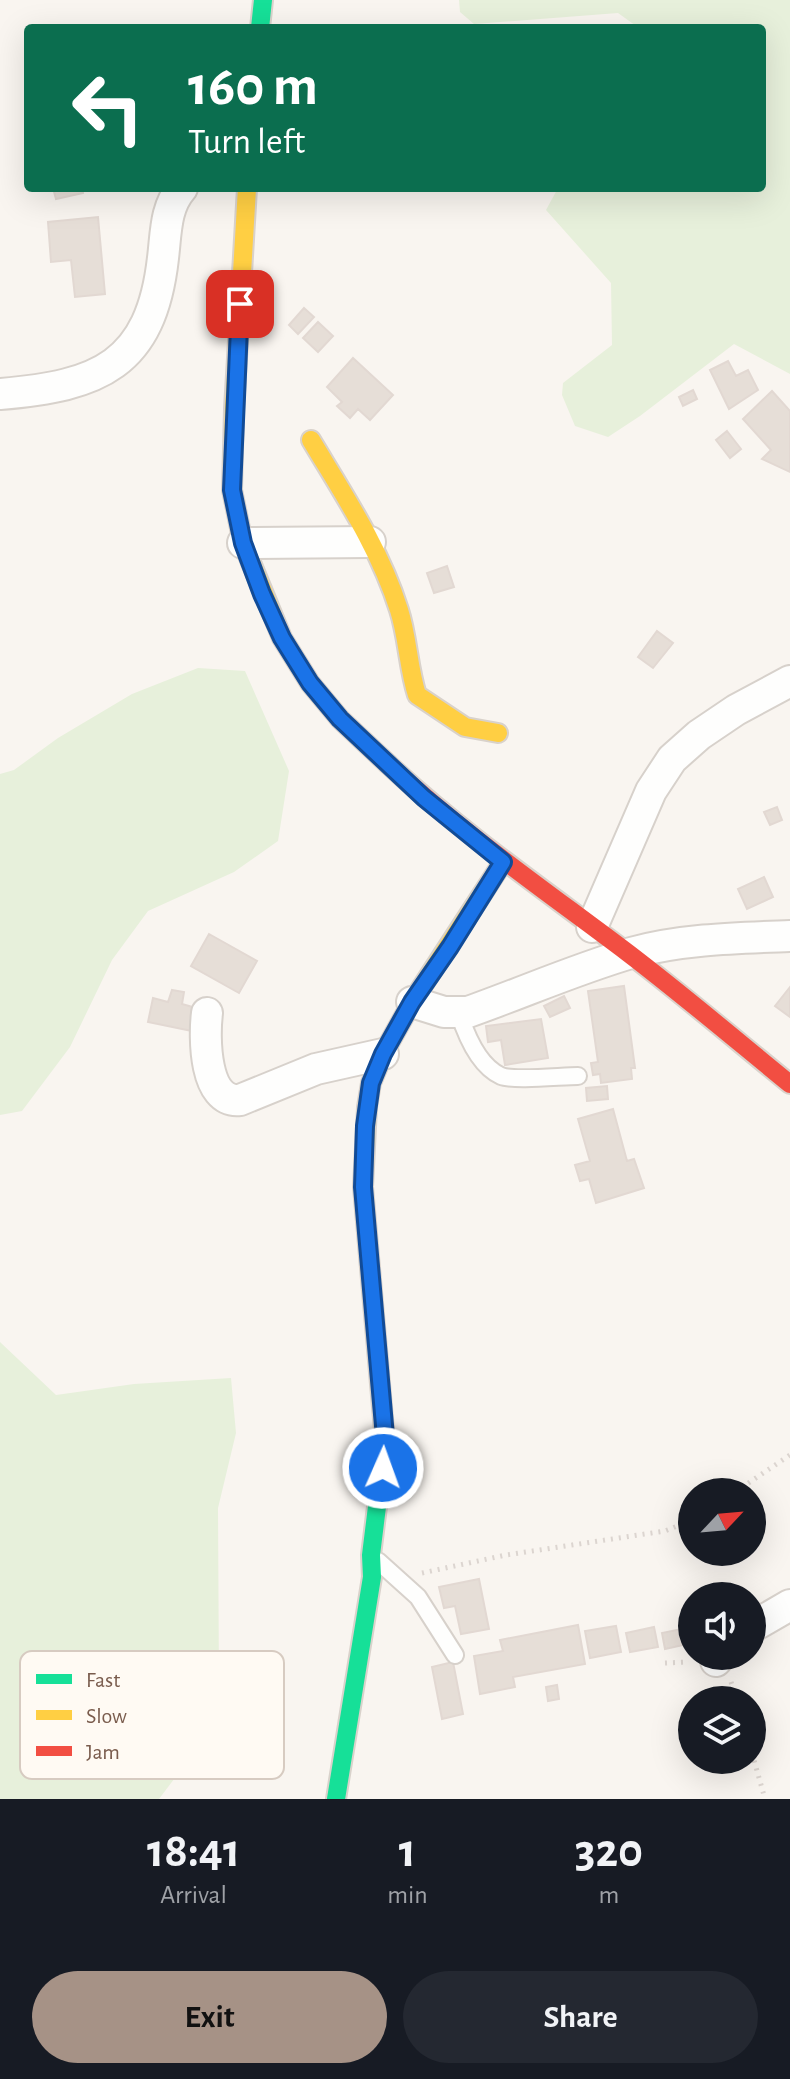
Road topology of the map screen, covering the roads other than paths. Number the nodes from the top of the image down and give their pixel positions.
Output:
1 (263, 0) edge
2 (260, 24) edge
3 (179, 192) edge
4 (247, 192) edge
5 (0, 394) edge
6 (311, 440) dead end
7 (370, 542) junction
8 (243, 543) junction
9 (790, 681) edge
10 (498, 733) dead end
11 (503, 862) junction
12 (592, 927) junction
13 (790, 936) edge
14 (629, 954) junction
15 (412, 1002) junction
16 (207, 1013) dead end
17 (459, 1013) junction
18 (383, 1054) junction
19 (578, 1076) dead end
20 (790, 1084) edge
21 (371, 1555) junction
22 (790, 1605) edge
23 (766, 1619) edge
24 (455, 1655) dead end
25 (336, 1799) edge

1 - 2 street
3 - 5 street
4 - 8 street
6 - 7 street
7 - 8 street
7 - 10 street
8 - 11 street
9 - 12 street
11 - 12 street
11 - 15 street
12 - 14 street
13 - 14 street
14 - 17 street
14 - 20 street
15 - 17 street
15 - 18 street
16 - 18 street
17 - 19 lane
18 - 21 street
21 - 24 lane
21 - 25 street
22 - 23 street

